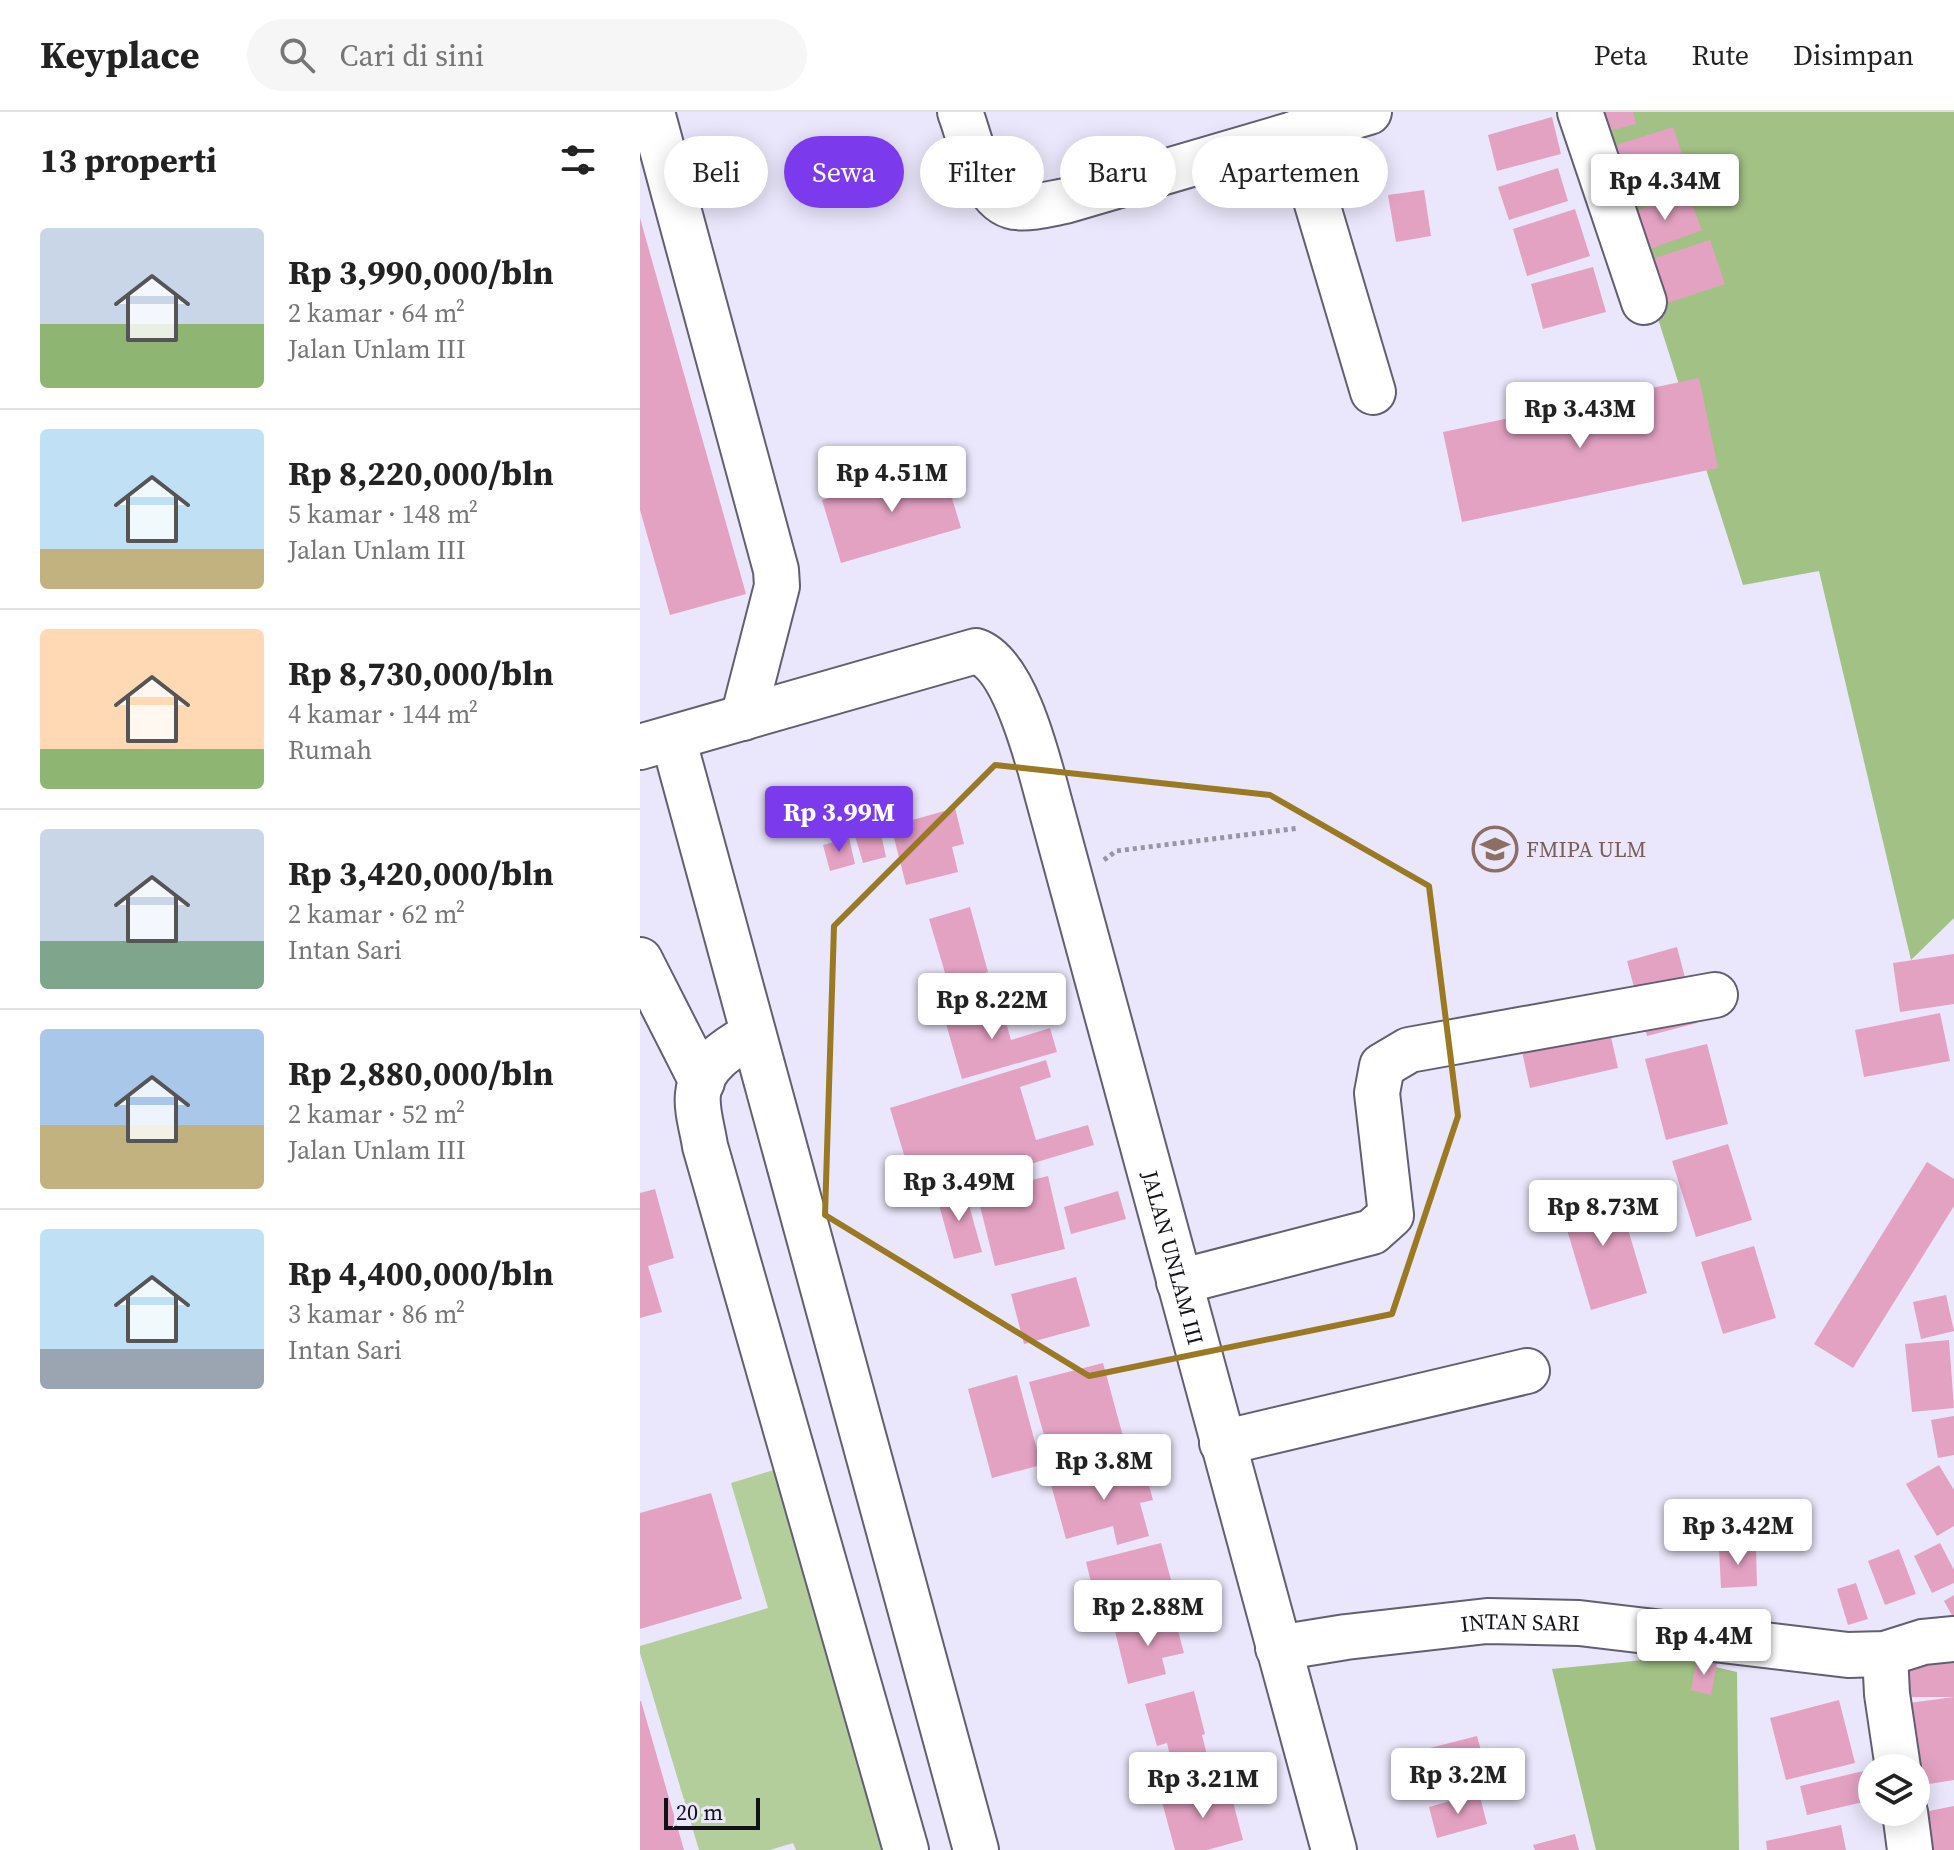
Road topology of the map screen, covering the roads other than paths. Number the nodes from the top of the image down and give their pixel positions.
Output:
1 (652, 112) edge
2 (960, 112) edge
3 (1369, 112) edge
4 (1580, 112) edge
5 (1296, 133) junction
6 (1644, 302) dead end
7 (1373, 392) dead end
8 (1000, 672) junction
9 (743, 718) junction
10 (658, 757) edge
11 (640, 960) edge
12 (1715, 995) dead end
13 (753, 1034) junction
14 (702, 1082) junction
15 (1179, 1282) junction
16 (1527, 1371) dead end
17 (1222, 1443) junction
18 (1954, 1639) edge
19 (1278, 1648) junction
20 (1885, 1654) junction
21 (927, 1674) junction
22 (863, 1696) junction
23 (1896, 1754) edge
24 (1907, 1826) edge
25 (906, 1850) edge
26 (976, 1850) edge
27 (1334, 1850) edge
28 (1910, 1850) edge

1 - 9 street
2 - 5 street
3 - 5 street
4 - 6 street
5 - 7 street
8 - 9 street
8 - 10 street
8 - 15 street, JALAN UNLAM III
9 - 10 street
10 - 13 street
11 - 14 street
12 - 15 street
13 - 14 street
13 - 21 street
14 - 22 street
15 - 17 street, JALAN UNLAM III
16 - 17 street
17 - 19 street, JALAN UNLAM III
18 - 20 street, INTAN SARI
19 - 20 street, INTAN SARI
19 - 27 street, JALAN UNLAM III
20 - 23 street
21 - 22 street
21 - 26 street
22 - 25 street
24 - 28 street

